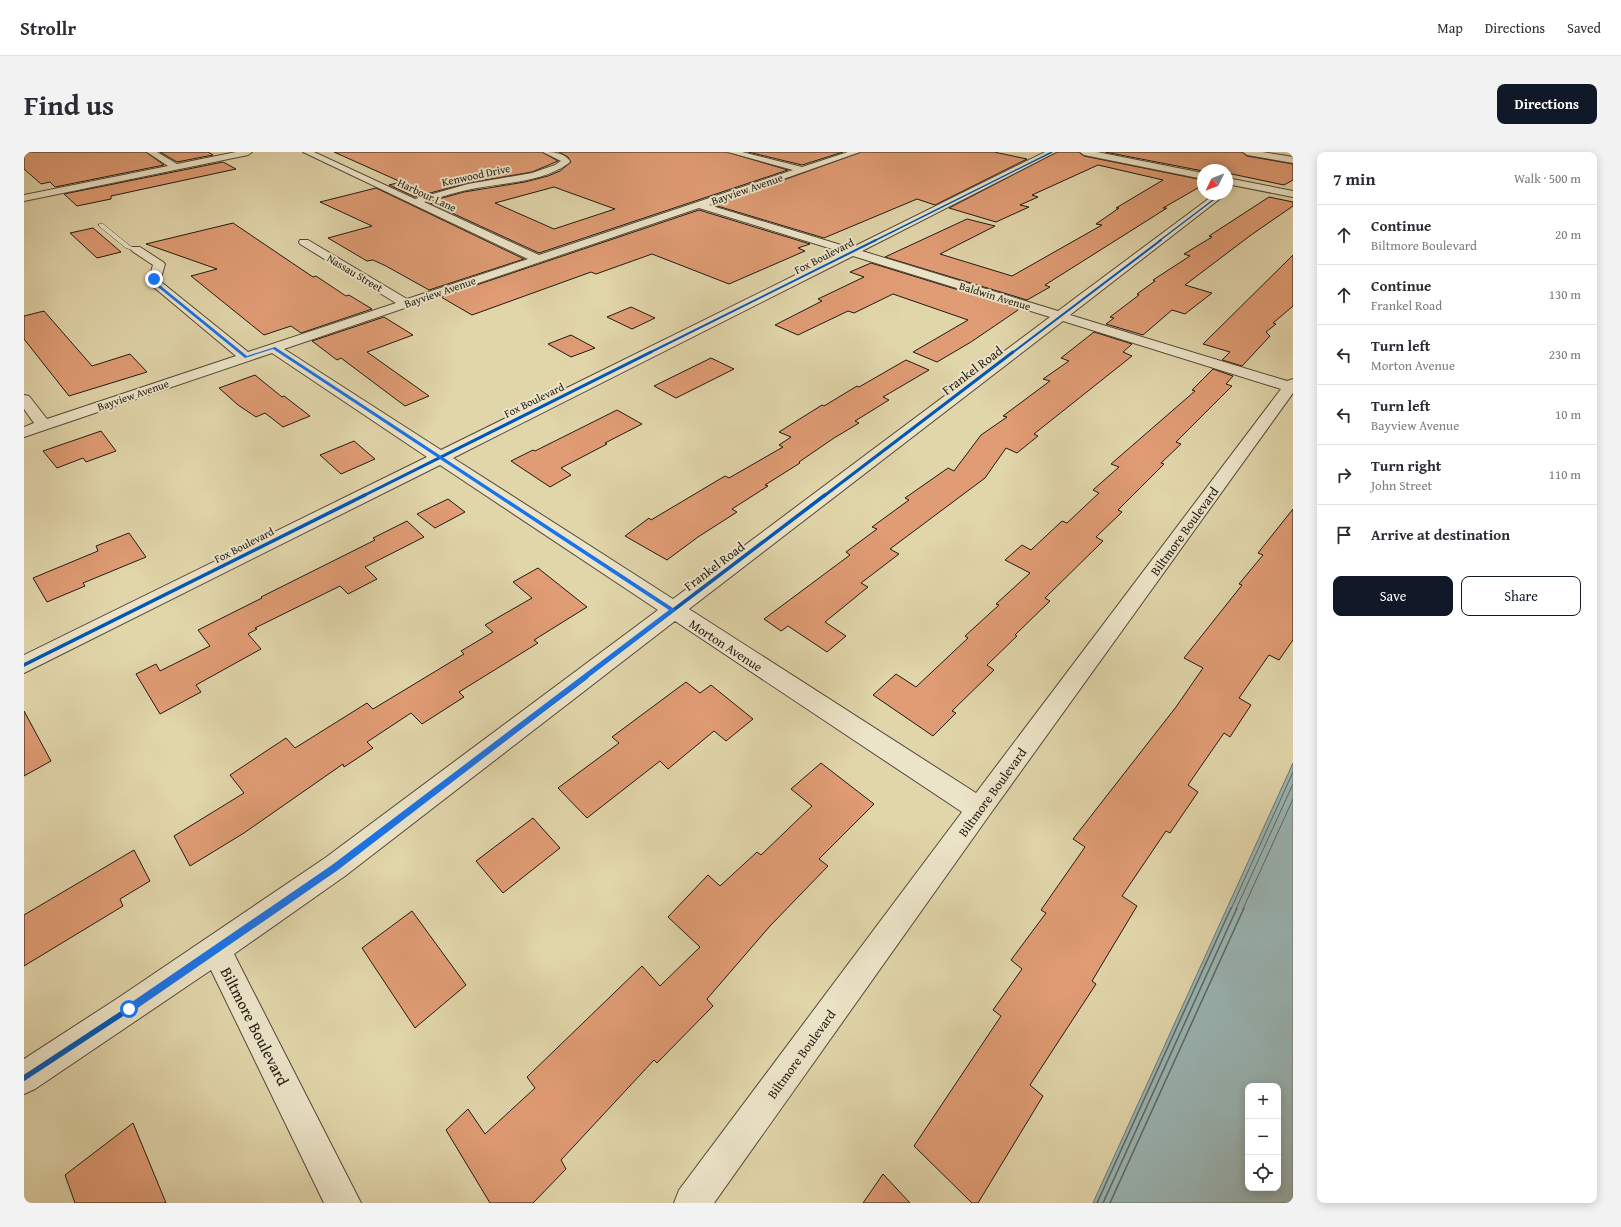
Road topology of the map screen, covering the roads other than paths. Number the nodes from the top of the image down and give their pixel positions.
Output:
1 (152, 152) edge
2 (248, 152) edge
3 (307, 152) edge
4 (547, 152) edge
5 (732, 152) edge
6 (856, 152) edge
7 (1052, 152) edge
8 (1084, 152) edge
9 (1247, 152) edge
10 (1293, 160) edge
11 (176, 167) junction
12 (802, 170) junction
13 (1197, 175) edge
14 (1233, 187) edge
15 (1293, 194) edge
16 (24, 198) edge
17 (1210, 200) edge
18 (414, 202) junction
19 (700, 205) junction
20 (101, 225) dead end
21 (304, 242) dead end
22 (136, 249) joint
23 (852, 252) junction
24 (538, 259) junction
25 (406, 304) junction
26 (1060, 316) junction
27 (273, 348) junction
28 (246, 357) junction
29 (1292, 385) edge
30 (24, 399) edge
31 (43, 425) junction
32 (24, 432) edge
33 (440, 457) junction
34 (673, 610) junction
35 (24, 664) edge
36 (979, 809) junction
37 (216, 949) junction
38 (24, 1078) edge
39 (343, 1203) edge
40 (692, 1203) edge

1 - 11 street
2 - 11 street
3 - 18 street, Harbour Lane
4 - 18 street, Kenwood Drive
5 - 12 street
6 - 12 street, Bayview Avenue
7 - 23 street, Fox Boulevard
8 - 13 street
9 - 10 street
11 - 16 street
12 - 19 street, Bayview Avenue
14 - 15 street
17 - 26 street, Frankel Road
18 - 24 street, Harbour Lane
19 - 23 street, Baldwin Avenue
19 - 24 street, Bayview Avenue
20 - 22 lane
21 - 25 street, Nassau Street
22 - 28 street
23 - 26 street, Baldwin Avenue
23 - 33 street, Fox Boulevard
24 - 25 street, Bayview Avenue
25 - 27 street, Bayview Avenue
26 - 29 street, Baldwin Avenue
26 - 34 street, Frankel Road
27 - 28 street, Bayview Avenue
27 - 33 street, Morton Avenue
28 - 31 street, Bayview Avenue
29 - 36 street, Biltmore Boulevard
30 - 31 street
31 - 32 street, Bayview Avenue
33 - 34 street, Morton Avenue
33 - 35 street, Fox Boulevard
34 - 36 street, Morton Avenue
34 - 37 street, Frankel Road
36 - 40 street, Biltmore Boulevard
37 - 38 street
37 - 39 street, Biltmore Boulevard

